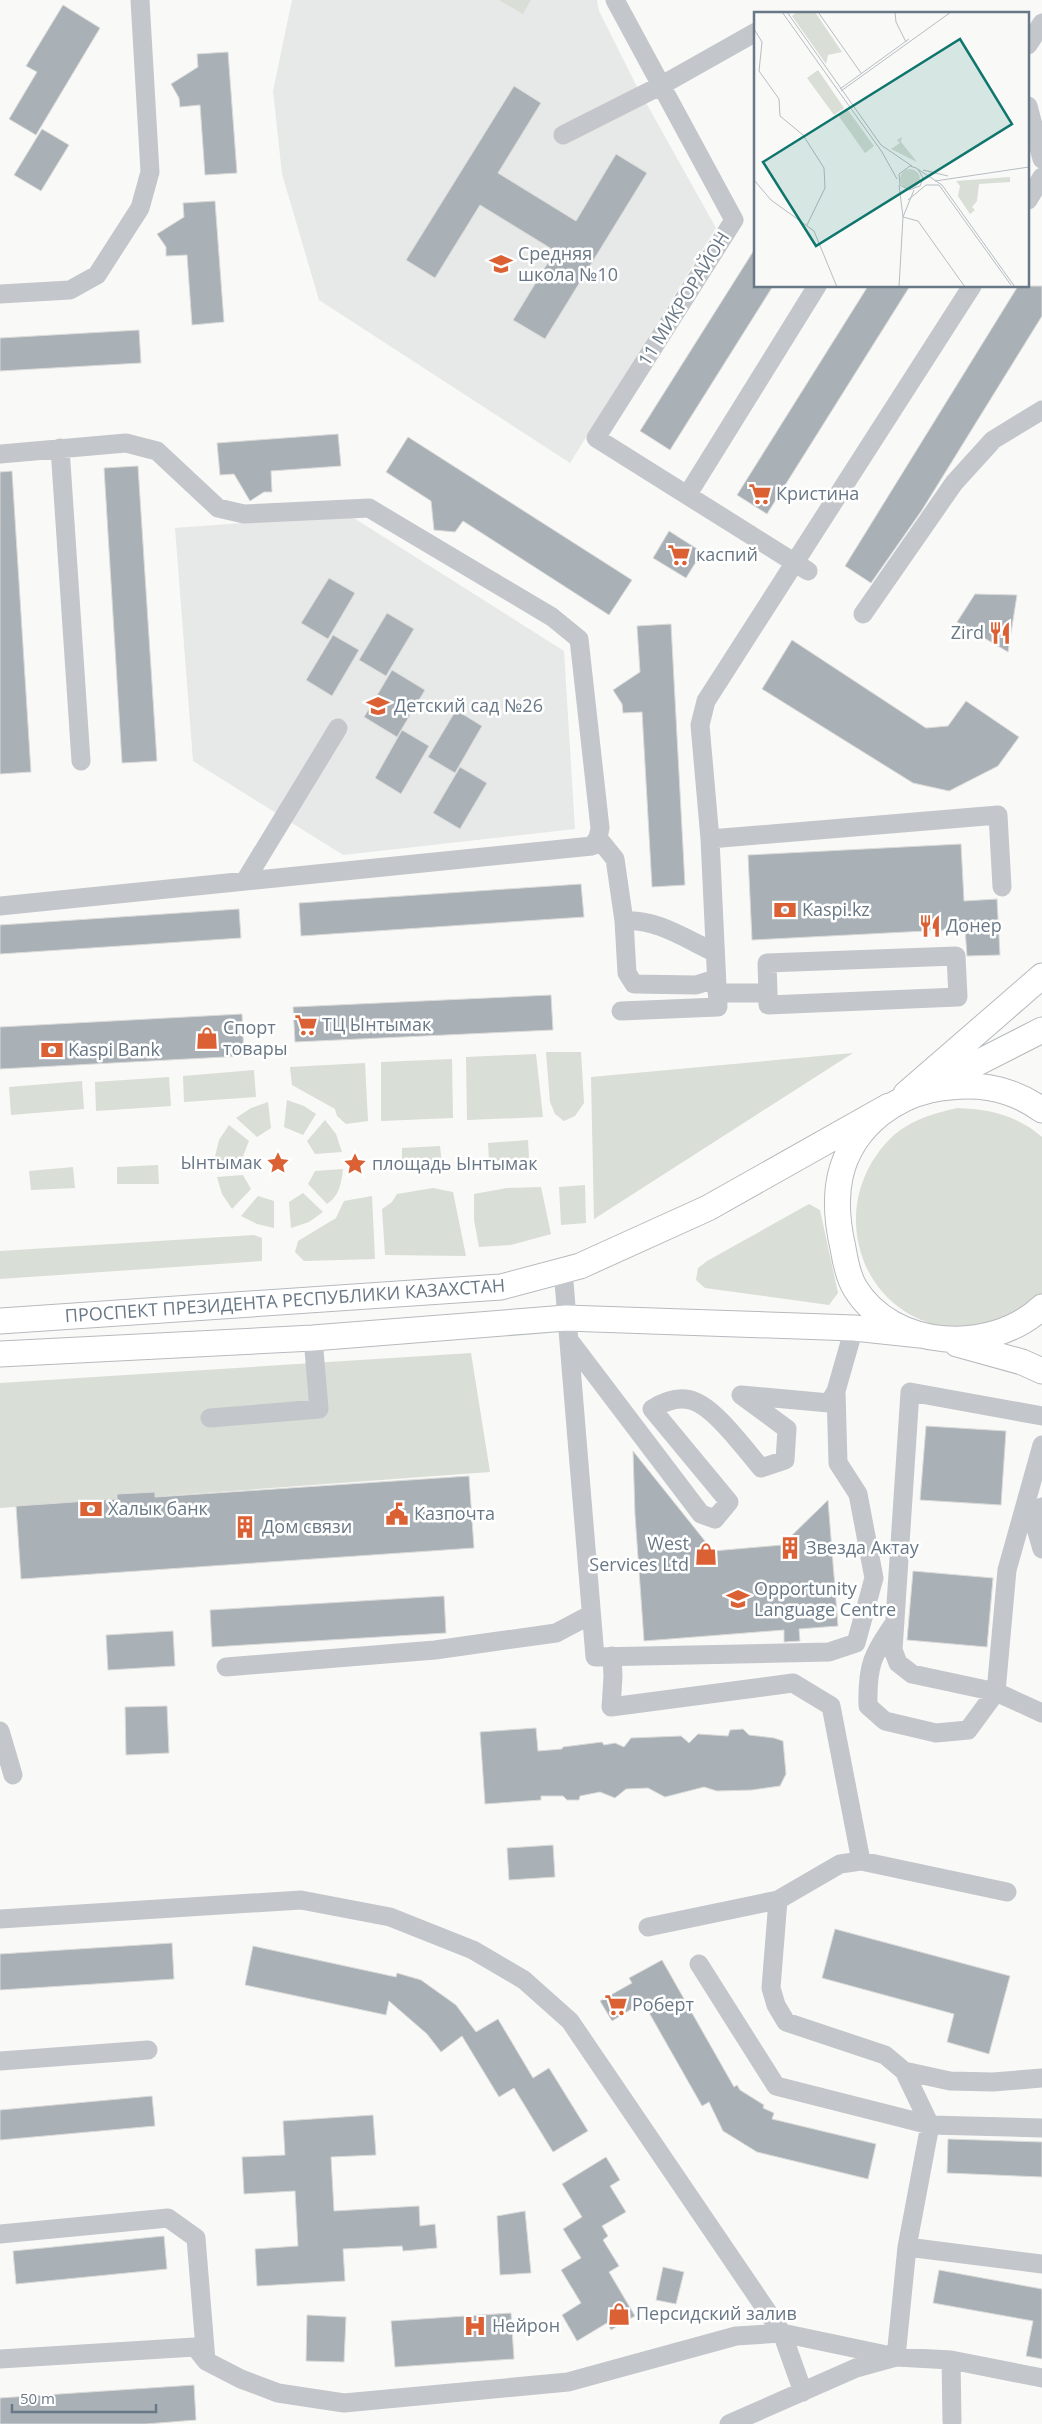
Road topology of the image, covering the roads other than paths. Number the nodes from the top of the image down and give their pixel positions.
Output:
1 (140, 0) edge
2 (615, 0) edge
3 (1042, 23) edge
4 (754, 33) edge
5 (1030, 42) edge
6 (662, 85) junction
7 (1030, 114) edge
8 (563, 135) dead end
9 (1042, 159) edge
10 (1042, 177) edge
11 (1030, 197) edge
12 (816, 288) edge
13 (971, 288) edge
14 (0, 294) edge
15 (1042, 410) edge
16 (60, 448) junction
17 (0, 454) edge
18 (688, 494) junction
19 (801, 567) junction
20 (864, 614) dead end
21 (338, 728) dead end
22 (82, 761) dead end
23 (598, 838) junction
24 (710, 838) junction
25 (245, 881) junction
26 (1002, 887) dead end
27 (0, 906) edge
28 (624, 921) junction
29 (714, 952) junction
30 (1042, 976) edge
31 (716, 986) junction
32 (768, 993) junction
33 (620, 1011) dead end
34 (1042, 1030) edge
35 (923, 1092) junction
36 (892, 1105) junction
37 (1042, 1110) edge
38 (564, 1270) junction
39 (1042, 1307) edge
40 (0, 1321) edge
41 (854, 1328) junction
42 (568, 1329) junction
43 (926, 1336) junction
44 (313, 1338) junction
45 (0, 1354) edge
46 (1042, 1371) edge
47 (836, 1391) junction
48 (1042, 1416) edge
49 (210, 1418) dead end
50 (1042, 1445) edge
51 (1042, 1507) edge
52 (1042, 1549) edge
53 (590, 1615) junction
54 (897, 1619) junction
55 (612, 1656) junction
56 (226, 1667) dead end
57 (996, 1692) junction
58 (1042, 1713) edge
59 (0, 1731) edge
60 (13, 1775) dead end
61 (860, 1861) junction
62 (1007, 1892) dead end
63 (778, 1900) junction
64 (0, 1919) edge
65 (648, 1927) dead end
66 (699, 1964) dead end
67 (148, 2050) dead end
68 (0, 2061) edge
69 (904, 2071) junction
70 (1042, 2078) edge
71 (930, 2125) junction
72 (1042, 2128) edge
73 (0, 2234) edge
74 (907, 2247) junction
75 (1042, 2264) edge
76 (782, 2333) junction
77 (896, 2357) junction
78 (0, 2359) edge
79 (951, 2360) junction
80 (206, 2361) junction
81 (1042, 2378) edge
82 (803, 2392) junction
83 (952, 2421) dead end
84 (729, 2424) edge

1 - 14 street
2 - 6 street, 11 МИКРОРАЙОН
3 - 5 street
4 - 6 street
6 - 8 street
6 - 18 street, 11 МИКРОРАЙОН
7 - 9 street
10 - 11 street
12 - 18 street
13 - 19 street
15 - 20 street
16 - 17 street
16 - 22 street
16 - 23 street
18 - 19 street
19 - 24 street
21 - 25 street
23 - 25 street
23 - 28 street
24 - 26 street
24 - 29 street
25 - 27 street
28 - 29 street
28 - 31 street
29 - 31 street
30 - 36 main road
31 - 32 street
31 - 33 street
32 - 32 street
34 - 35 main road
35 - 36 main road
35 - 37 main road
36 - 38 main road, ПРОСПЕКТ ПРЕЗИДЕНТА РЕСПУБЛИКИ КАЗАХСТАН
36 - 43 main road
38 - 40 main road, ПРОСПЕКТ ПРЕЗИДЕНТА РЕСПУБЛИКИ КАЗАХСТАН
38 - 42 street
39 - 43 main road
41 - 42 main road
41 - 43 main road
41 - 47 street
42 - 44 main road
42 - 47 street
42 - 53 street
43 - 46 main road
44 - 45 main road
44 - 49 street
47 - 55 street
48 - 54 street
50 - 57 street
51 - 52 street
53 - 55 street
53 - 56 street
54 - 57 street
54 - 57 street
55 - 61 street
57 - 58 street
59 - 60 street
61 - 62 street
61 - 63 street
63 - 65 street
63 - 69 street
64 - 76 street
66 - 71 street
67 - 68 street
69 - 70 street
69 - 71 street
71 - 72 street
71 - 74 street
73 - 80 street
74 - 75 street
74 - 77 street
76 - 77 street
76 - 80 street
76 - 82 street
77 - 79 street
77 - 82 street
78 - 80 street
79 - 81 street
79 - 83 street
82 - 84 street

